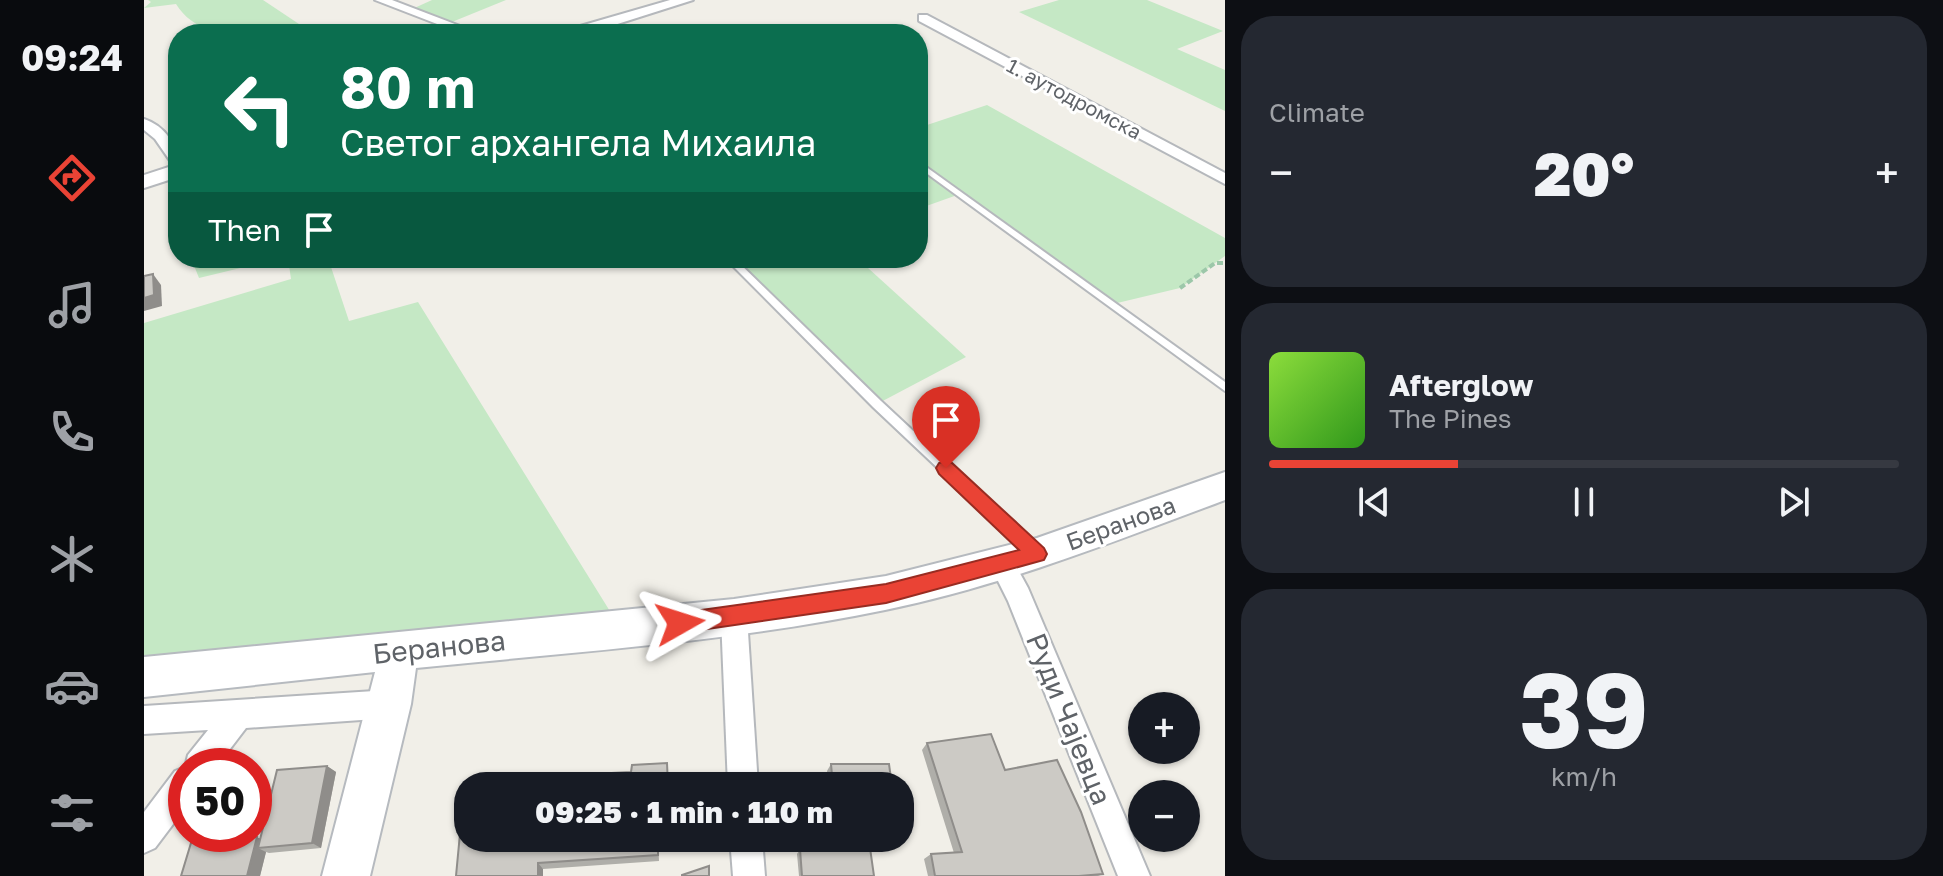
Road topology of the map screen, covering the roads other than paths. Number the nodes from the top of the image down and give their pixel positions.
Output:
1 (381, 0) edge
2 (686, 0) edge
3 (923, 18) dead end
4 (447, 24) edge
5 (603, 24) edge
6 (144, 123) edge
7 (160, 136) junction
8 (144, 139) edge
9 (168, 148) edge
10 (928, 170) edge
11 (168, 174) edge
12 (1225, 179) edge
13 (144, 182) edge
14 (739, 268) edge
15 (1225, 387) edge
16 (1225, 486) edge
17 (1037, 554) junction
18 (1001, 563) junction
19 (734, 617) junction
20 (399, 651) junction
21 (144, 677) edge
22 (390, 704) junction
23 (239, 713) junction
24 (144, 720) edge
25 (213, 748) edge
26 (742, 772) edge
27 (168, 806) edge
28 (144, 837) edge
29 (747, 852) edge
30 (346, 876) edge
31 (749, 876) edge
32 (1134, 876) edge

1 - 4 street
2 - 5 street
3 - 12 street, 1. аутодромска
6 - 7 street
7 - 8 street
7 - 9 street
10 - 15 lane
11 - 13 street
14 - 17 lane
16 - 17 main road, Беранова
17 - 18 main road, Беранова
18 - 19 main road, Беранова
18 - 32 street, Руди Чајевца
19 - 20 main road, Беранова
19 - 26 street
20 - 21 main road, Беранова
20 - 22 main road
22 - 23 street, Беранова
22 - 30 main road
23 - 24 street, Беранова
23 - 25 street
27 - 28 street
29 - 31 street

